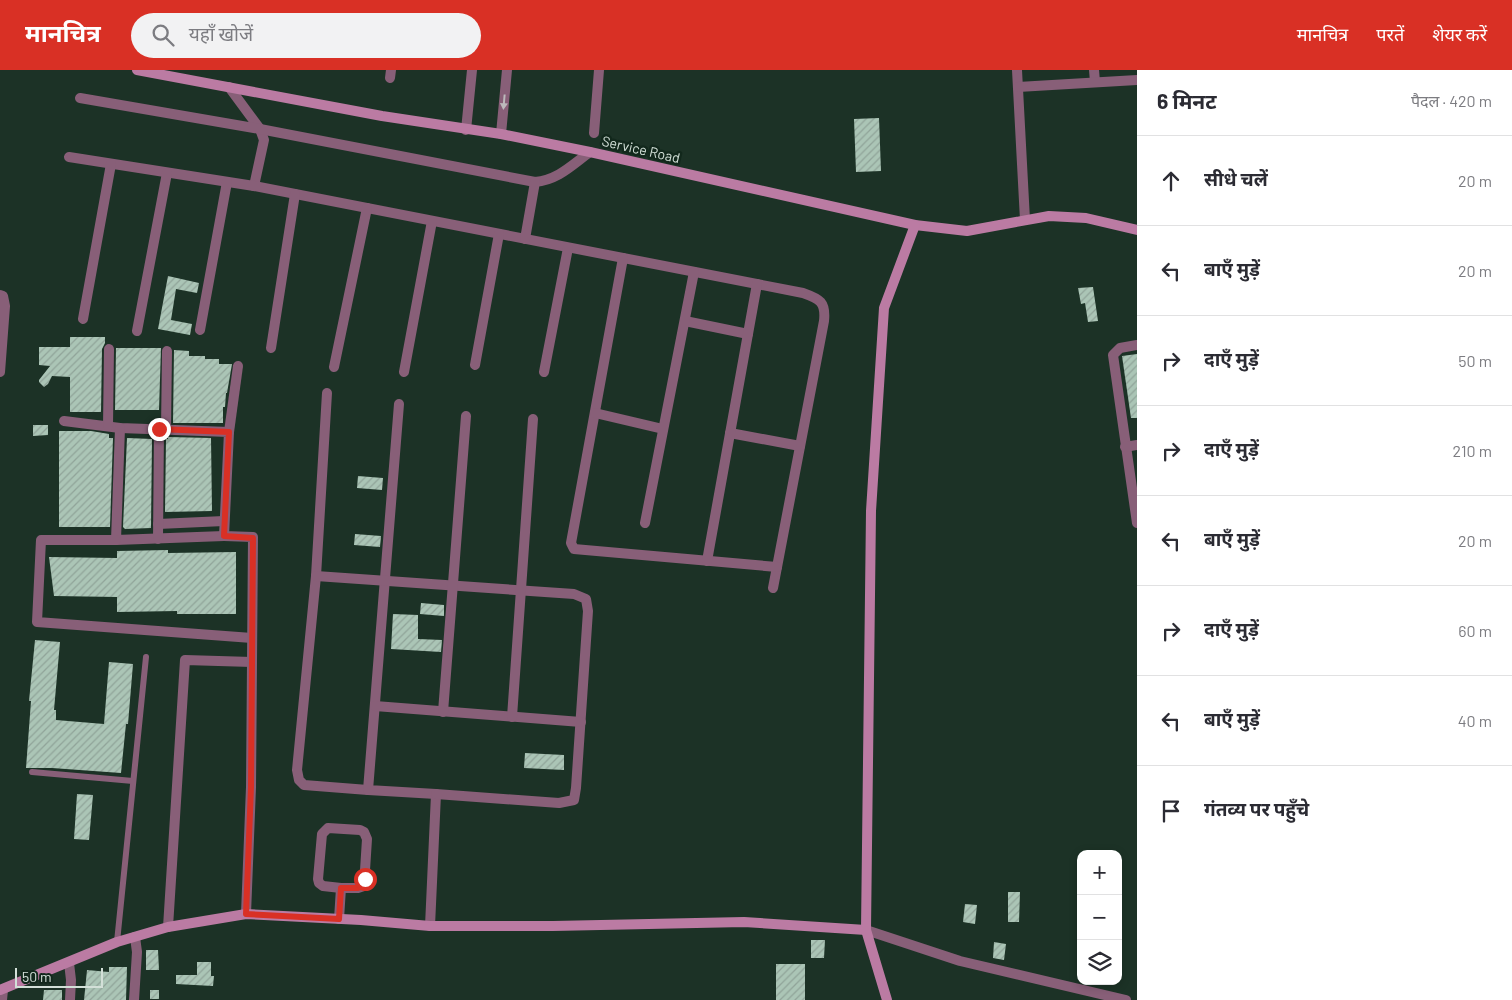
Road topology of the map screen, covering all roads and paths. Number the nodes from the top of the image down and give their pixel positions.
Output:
1 (137, 70) edge
2 (472, 70) edge
3 (507, 70) edge
4 (599, 70) edge
5 (1017, 70) edge
6 (1094, 70) edge
7 (1137, 80) edge
8 (1094, 82) junction
9 (1018, 86) junction
10 (229, 87) junction
11 (80, 98) dead end
12 (260, 129) junction
13 (466, 130) junction
14 (594, 133) dead end
15 (502, 134) junction
16 (590, 152) junction
17 (69, 157) dead end
18 (112, 164) junction
19 (167, 173) junction
20 (227, 182) junction
21 (535, 182) junction
22 (254, 186) junction
23 (295, 194) junction
24 (367, 208) junction
25 (1025, 220) junction
26 (432, 221) junction
27 (915, 226) junction
28 (1137, 230) edge
29 (499, 234) junction
30 (525, 239) junction
31 (568, 248) junction
32 (623, 258) junction
33 (694, 272) junction
34 (757, 284) junction
35 (0, 295) edge
36 (83, 319) dead end
37 (684, 321) junction
38 (200, 330) dead end
39 (137, 331) dead end
40 (748, 334) junction
41 (1137, 346) edge
42 (271, 348) dead end
43 (109, 349) dead end
44 (168, 351) dead end
45 (475, 365) dead end
46 (238, 366) dead end
47 (334, 367) dead end
48 (0, 372) edge
49 (404, 372) dead end
50 (544, 372) dead end
51 (327, 393) dead end
52 (399, 404) dead end
53 (595, 413) junction
54 (466, 416) dead end
55 (533, 419) dead end
56 (64, 422) dead end
57 (108, 426) junction
58 (120, 428) junction
59 (162, 429) junction
60 (664, 429) junction
61 (229, 432) junction
62 (730, 433) junction
63 (1137, 445) edge
64 (800, 446) junction
65 (1125, 447) junction
66 (1134, 492) edge
67 (224, 521) junction
68 (645, 522) dead end
69 (1137, 523) edge
70 (158, 524) junction
71 (224, 536) junction
72 (158, 539) junction
73 (116, 540) junction
74 (707, 561) junction
75 (777, 567) junction
76 (316, 576) junction
77 (384, 581) junction
78 (453, 585) junction
79 (773, 588) dead end
80 (522, 590) junction
81 (252, 638) junction
82 (146, 657) dead end
83 (252, 662) junction
84 (375, 706) junction
85 (443, 712) junction
86 (512, 717) junction
87 (581, 722) junction
88 (32, 772) dead end
89 (134, 781) junction
90 (368, 790) junction
91 (436, 794) junction
92 (341, 888) junction
93 (246, 914) junction
94 (339, 919) junction
95 (430, 926) junction
96 (168, 928) junction
97 (866, 930) junction
98 (135, 937) junction
99 (117, 942) junction
100 (69, 963) junction
101 (2, 993) edge
102 (70, 1000) edge
103 (134, 1000) edge
104 (887, 1000) edge
105 (1126, 1000) edge

1 - 10 street, Service Road
2 - 13 street
3 -> 15 street
4 - 14 street
5 - 9 street
6 - 8 street
7 - 8 street
8 - 9 street
9 - 25 street
10 - 12 street
10 - 13 street, Service Road
11 - 12 street
12 - 21 street
12 - 22 street
13 - 15 street, Service Road
15 - 16 street, Service Road
16 - 21 street
16 - 27 street, Service Road
17 - 18 street
18 - 19 street
18 - 36 street
19 - 20 street
19 - 39 street
20 - 22 street
20 - 38 street
21 - 30 street
22 - 23 street
23 - 24 street
23 - 42 street
24 - 26 street
24 - 47 street
25 - 27 street, Service Road
25 - 28 street, Service Road
26 - 29 street
26 - 49 street
27 - 97 street
29 - 30 street
29 - 45 street
30 - 31 street
31 - 32 street
31 - 50 street
32 - 33 street
32 - 53 street
33 - 34 street
33 - 37 street
34 - 40 street
34 - 64 street
35 - 48 street
37 - 40 street
37 - 60 street
40 - 62 street
41 - 65 street
43 - 57 street
44 - 59 street
46 - 61 street
51 - 76 street
52 - 77 street
53 - 60 street
53 - 74 street
54 - 78 street
55 - 80 street
56 - 57 street
57 - 58 street
58 - 59 street
58 - 73 street
59 - 61 street
59 - 70 street
60 - 68 street
61 - 67 street
62 - 64 street
62 - 74 street
63 - 65 street
64 - 75 street
65 - 66 street
66 - 69 street
67 - 70 street
67 - 71 street
70 - 72 street
71 - 72 street
71 - 81 street
72 - 73 street
73 - 81 street
74 - 75 street
75 - 79 street
76 - 77 street
76 - 90 street
77 - 78 street
77 - 84 street
78 - 80 street
78 - 85 street
80 - 86 street
80 - 87 street
81 - 83 street
82 - 89 lane
83 - 93 street
83 - 96 street
84 - 85 street
84 - 90 street
85 - 86 street
86 - 87 street
87 - 91 street
88 - 89 lane
89 - 99 lane
90 - 91 street
91 - 95 street
92 - 92 street
92 - 94 street
93 - 94 street
93 - 96 street
94 - 95 street
95 - 97 street
96 - 98 street
97 - 104 street
97 - 105 street
98 - 99 street
98 - 103 street
99 - 100 street
100 - 101 street
100 - 102 street

